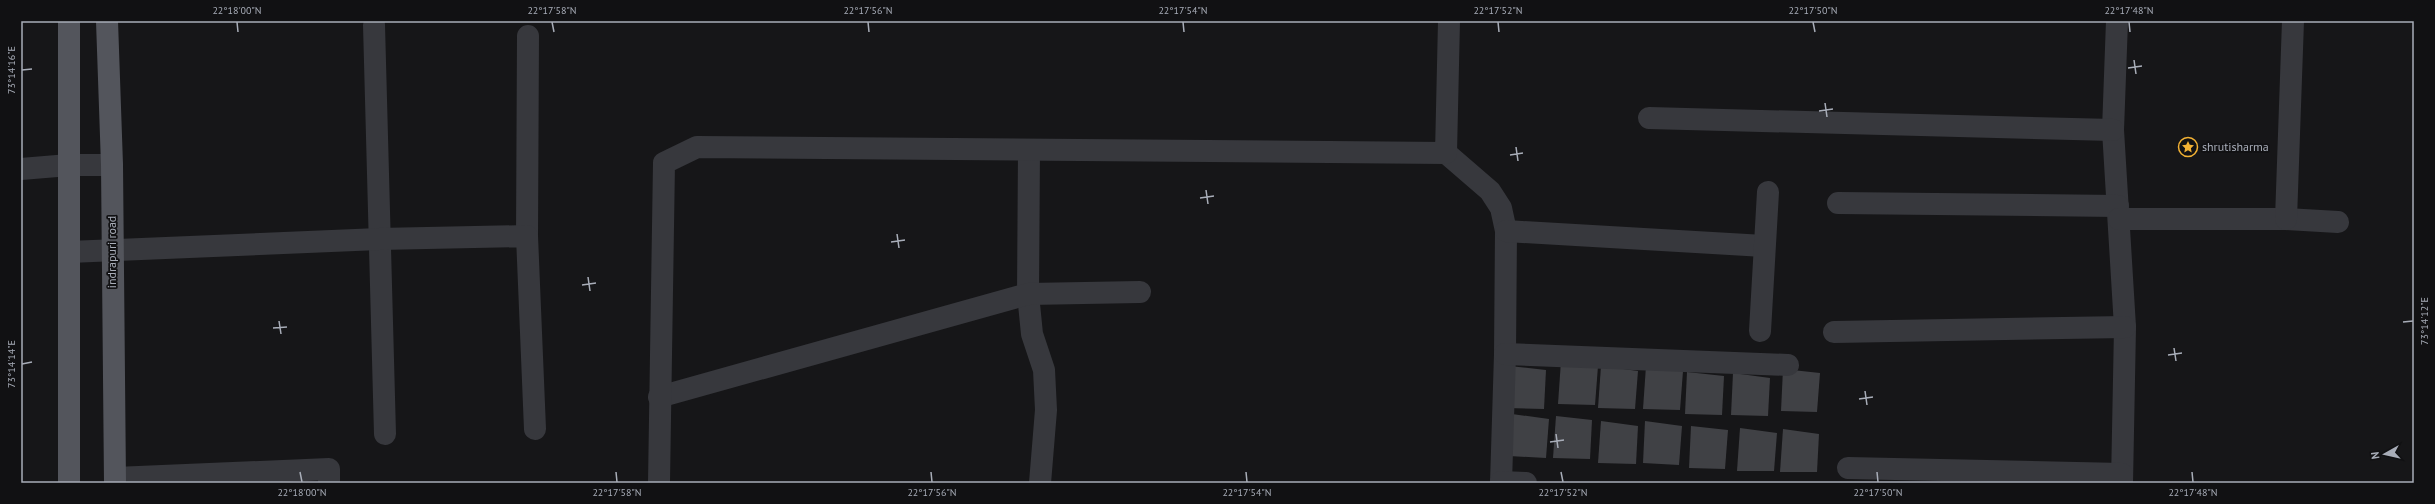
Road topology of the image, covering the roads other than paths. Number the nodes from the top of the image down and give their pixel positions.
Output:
1 (69, 21) edge
2 (107, 21) edge
3 (1449, 21) edge
4 (2117, 21) edge
5 (2293, 21) edge
6 (374, 26) dead end
7 (528, 36) dead end
8 (1649, 118) dead end
9 (2113, 130) junction
10 (1029, 150) junction
11 (1446, 153) junction
12 (69, 164) junction
13 (112, 165) junction
14 (21, 168) edge
15 (1768, 192) dead end
16 (1838, 203) dead end
17 (2118, 212) junction
18 (2286, 220) junction
19 (2338, 222) dead end
20 (1506, 231) junction
21 (527, 236) junction
22 (379, 239) junction
23 (1764, 246) junction
24 (111, 249) junction
25 (69, 252) junction
26 (1140, 292) dead end
27 (1028, 294) junction
28 (2125, 327) junction
29 (1760, 331) dead end
30 (1834, 332) dead end
31 (1505, 354) junction
32 (1788, 365) dead end
33 (659, 397) junction
34 (535, 429) dead end
35 (385, 434) dead end
36 (1848, 468) dead end
37 (2122, 479) edge
38 (115, 480) edge
39 (1501, 482) edge
40 (69, 483) edge
41 (329, 483) edge
42 (659, 483) edge
43 (1040, 483) edge
44 (1526, 483) edge

1 - 12 main road
2 - 13 main road, indrapuri road
3 - 11 street
4 - 9 street
5 - 18 street
6 - 22 street
7 - 21 street
8 - 9 street
9 - 17 street
10 - 11 street
10 - 27 street
10 - 33 street
11 - 20 street
12 - 13 street
12 - 14 street
12 - 25 main road
13 - 24 main road, indrapuri road
15 - 23 street
16 - 17 street
17 - 18 street
17 - 28 street
18 - 19 street
20 - 23 street
20 - 31 street
21 - 22 street
21 - 34 street
22 - 24 street
22 - 35 street
23 - 29 street
24 - 25 street
24 - 38 main road, indrapuri road
25 - 40 main road
26 - 27 street
27 - 33 street
27 - 43 street
28 - 30 street
28 - 37 street
31 - 32 street
31 - 39 street
33 - 42 street
36 - 37 street
38 - 41 street
39 - 44 street

